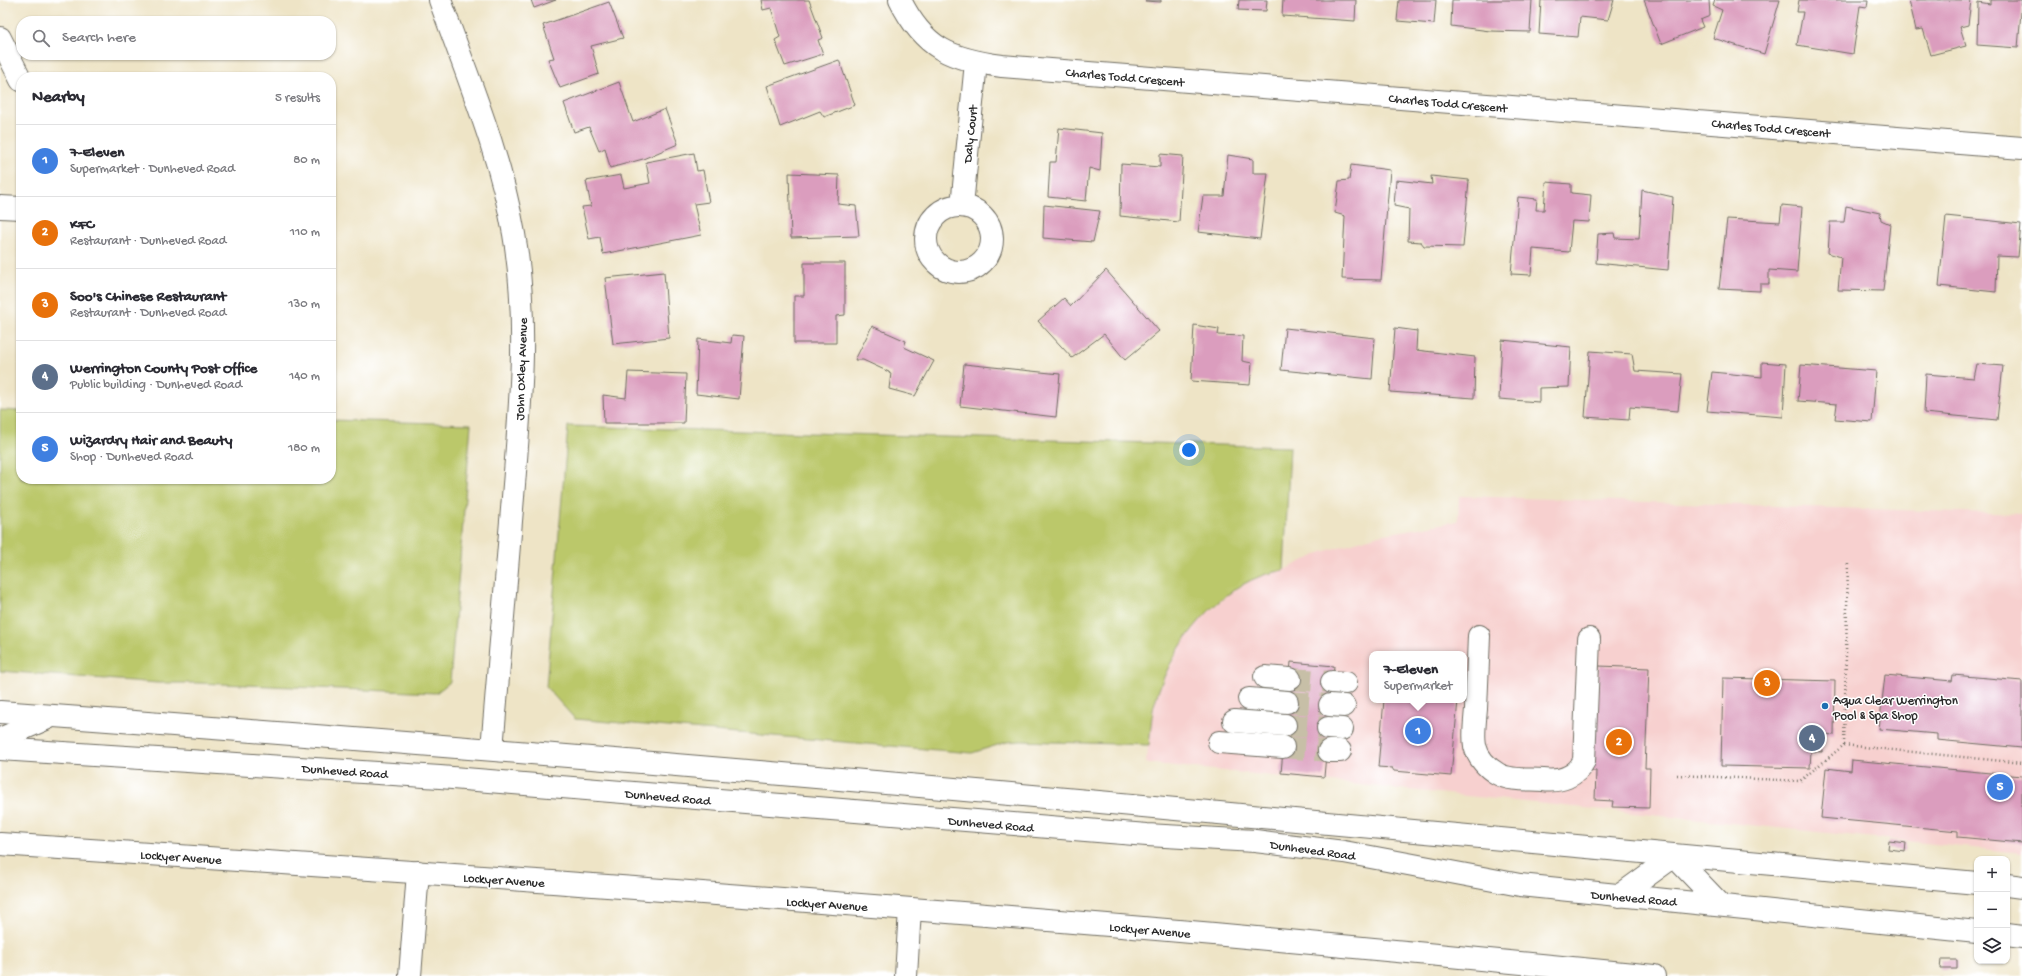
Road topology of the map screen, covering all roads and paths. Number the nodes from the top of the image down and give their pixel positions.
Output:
1 (440, 0) edge
2 (900, 0) edge
3 (0, 38) edge
4 (976, 62) junction
5 (17, 72) edge
6 (2022, 148) edge
7 (962, 206) dead end
8 (0, 207) edge
9 (16, 208) edge
10 (1848, 562) dead end
11 (1480, 636) dead end
12 (1589, 639) dead end
13 (1265, 677) dead end
14 (1290, 679) tunnel mouth
15 (1249, 699) dead end
16 (1287, 702) tunnel mouth
17 (0, 712) edge
18 (52, 716) junction
19 (1234, 721) dead end
20 (1285, 725) tunnel mouth
21 (0, 739) edge
22 (1219, 742) dead end
23 (1844, 745) junction
24 (1283, 747) tunnel mouth
25 (0, 749) edge
26 (492, 750) junction
27 (2022, 763) edge
28 (1677, 775) dead end
29 (440, 777) junction
30 (540, 786) junction
31 (0, 844) edge
32 (1674, 856) junction
33 (418, 872) junction
34 (1974, 883) edge
35 (2010, 885) edge
36 (2022, 887) edge
37 (1619, 896) junction
38 (1720, 904) junction
39 (910, 909) junction
40 (1974, 932) edge
41 (2010, 935) edge
42 (2022, 937) edge
43 (410, 976) edge
44 (906, 976) edge
45 (1654, 976) edge

1 - 26 main road, John Oxley Avenue
2 - 4 main road, Charles Todd Crescent
3 - 5 main road
4 - 6 main road, Charles Todd Crescent
4 - 7 main road, Daly Court
8 - 9 main road
10 - 23 path
11 - 12 main road
13 - 14 main road
15 - 16 main road
17 - 18 main road, Dunheved Road
18 - 21 main road
18 - 26 main road, Dunheved Road
19 - 20 main road
22 - 24 main road
23 - 27 path
23 - 28 path
25 - 29 main road, Dunheved Road
26 - 29 main road
26 - 30 main road
26 - 32 main road, Dunheved Road
29 - 30 main road, Dunheved Road
30 - 37 main road, Dunheved Road
31 - 33 main road, Lockyer Avenue
32 - 34 main road, Dunheved Road
32 - 37 main road
32 - 38 main road
33 - 39 main road, Lockyer Avenue
33 - 43 main road
35 - 36 main road
37 - 38 main road, Dunheved Road
38 - 40 main road, Dunheved Road
39 - 44 main road
39 - 45 main road, Lockyer Avenue
41 - 42 main road

